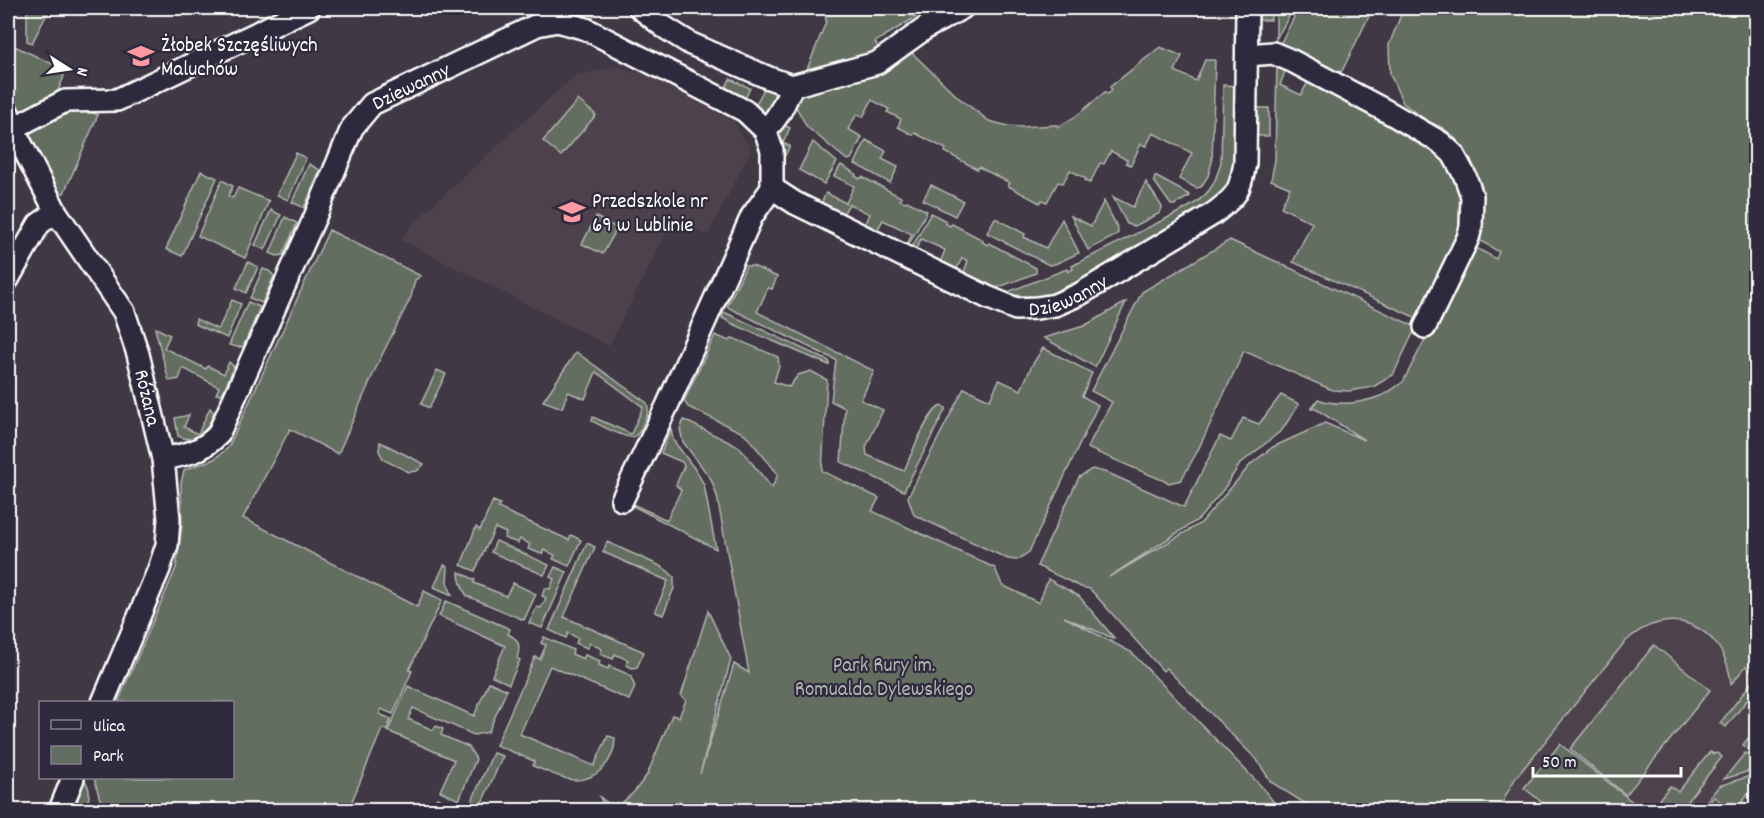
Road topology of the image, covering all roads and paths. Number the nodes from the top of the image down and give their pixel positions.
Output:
1 (309, 8) edge
2 (640, 8) edge
3 (962, 8) edge
4 (1247, 8) edge
5 (282, 21) junction
6 (254, 24) dead end
7 (1247, 55) junction
8 (792, 86) junction
9 (9, 124) edge
10 (765, 130) junction
11 (772, 188) junction
12 (56, 212) junction
13 (8, 279) edge
14 (1425, 327) dead end
15 (163, 459) junction
16 (622, 500) dead end
17 (103, 701) edge
18 (72, 779) edge
19 (60, 810) edge

1 - 5 street
2 - 8 street
3 - 8 street
4 - 7 street, Dziewanny
5 - 6 street
5 - 9 street
7 - 11 street, Dziewanny
7 - 14 street
8 - 10 street
9 - 12 street, Różana
10 - 11 street
10 - 15 street, Dziewanny
11 - 16 street
12 - 13 street
12 - 15 street, Różana
15 - 17 street, Różana
18 - 19 street

